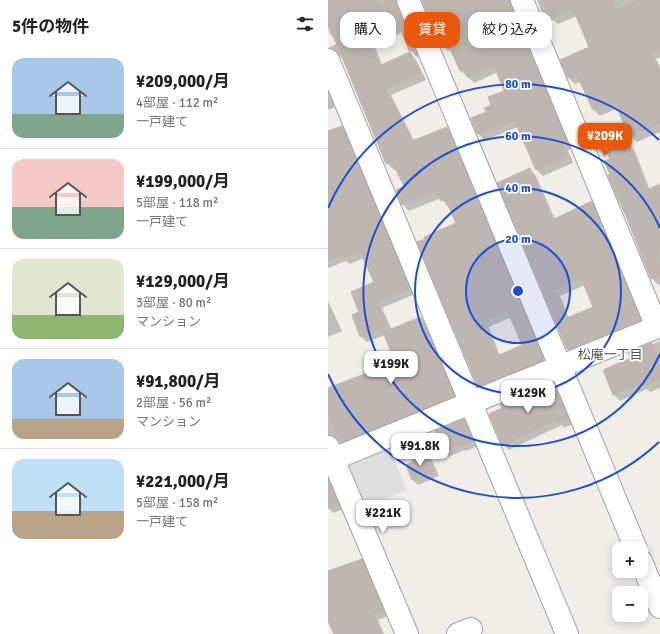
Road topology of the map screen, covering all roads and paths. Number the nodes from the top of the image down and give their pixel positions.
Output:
1 (408, 0) edge
2 (522, 0) edge
3 (328, 60) edge
4 (658, 327) edge
5 (560, 366) junction
6 (470, 403) junction
7 (330, 455) edge
8 (633, 542) edge
9 (648, 578) edge
10 (660, 607) edge
11 (407, 634) edge
12 (567, 634) edge

1 - 5 street
2 - 4 street
3 - 6 street
4 - 5 street
5 - 6 street
5 - 8 street
6 - 7 street
6 - 12 street
7 - 11 street
9 - 10 street

